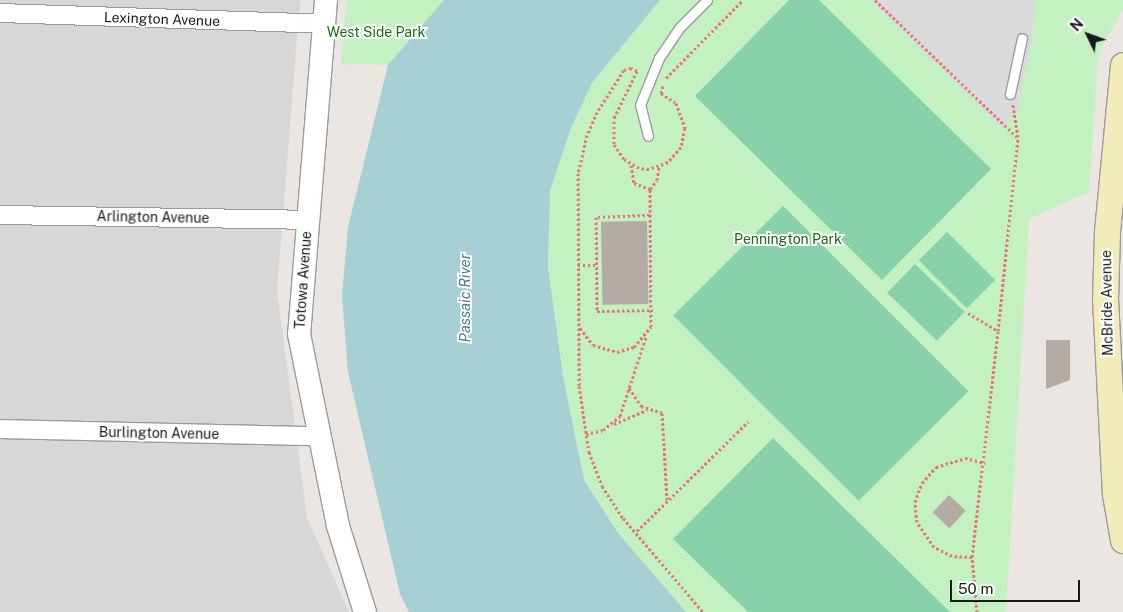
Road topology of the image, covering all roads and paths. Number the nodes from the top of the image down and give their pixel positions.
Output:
1 (326, 0) edge
2 (707, 0) edge
3 (743, 0) edge
4 (875, 0) edge
5 (0, 13) edge
6 (324, 24) junction
7 (1022, 38) dead end
8 (1123, 65) edge
9 (1010, 94) joint
10 (648, 136) dead end
11 (1018, 137) junction
12 (1118, 150) edge
13 (631, 164) junction
14 (659, 166) junction
15 (650, 190) junction
16 (0, 215) edge
17 (650, 215) junction
18 (307, 220) junction
19 (578, 265) junction
20 (597, 265) junction
21 (653, 310) junction
22 (968, 313) dead end
23 (578, 325) junction
24 (998, 331) junction
25 (647, 334) junction
26 (1116, 380) edge
27 (629, 388) junction
28 (648, 410) junction
29 (748, 422) dead end
30 (609, 426) junction
31 (0, 429) edge
32 (586, 434) junction
33 (318, 436) junction
34 (985, 463) junction
35 (667, 501) junction
36 (637, 531) junction
37 (1123, 540) edge
38 (972, 557) junction
39 (365, 612) edge
40 (703, 612) edge
41 (977, 612) edge

1 - 6 street, Totowa Avenue
2 - 10 lane
3 - 14 path
4 - 11 path
5 - 6 street, Lexington Avenue
6 - 18 street, Totowa Avenue
7 - 9 lane
8 - 12 main road, McBride Avenue
9 - 11 path
11 - 24 path
12 - 26 main road, McBride Avenue
13 - 14 path
13 - 15 path
13 - 19 path
14 - 15 path
15 - 17 path
16 - 18 street, Arlington Avenue
17 - 20 path
17 - 21 path
18 - 33 street, Totowa Avenue
19 - 20 path
19 - 23 path
20 - 21 path
21 - 25 path
22 - 24 path
23 - 25 path
23 - 32 path
24 - 34 path
25 - 27 path
26 - 37 main road, McBride Avenue
27 - 28 path
27 - 30 path
28 - 30 path
28 - 35 path
29 - 35 path
30 - 32 path
31 - 33 street, Burlington Avenue
32 - 36 path
33 - 39 street, Totowa Avenue
34 - 38 path
34 - 38 path
35 - 36 path
36 - 40 path
38 - 41 path

